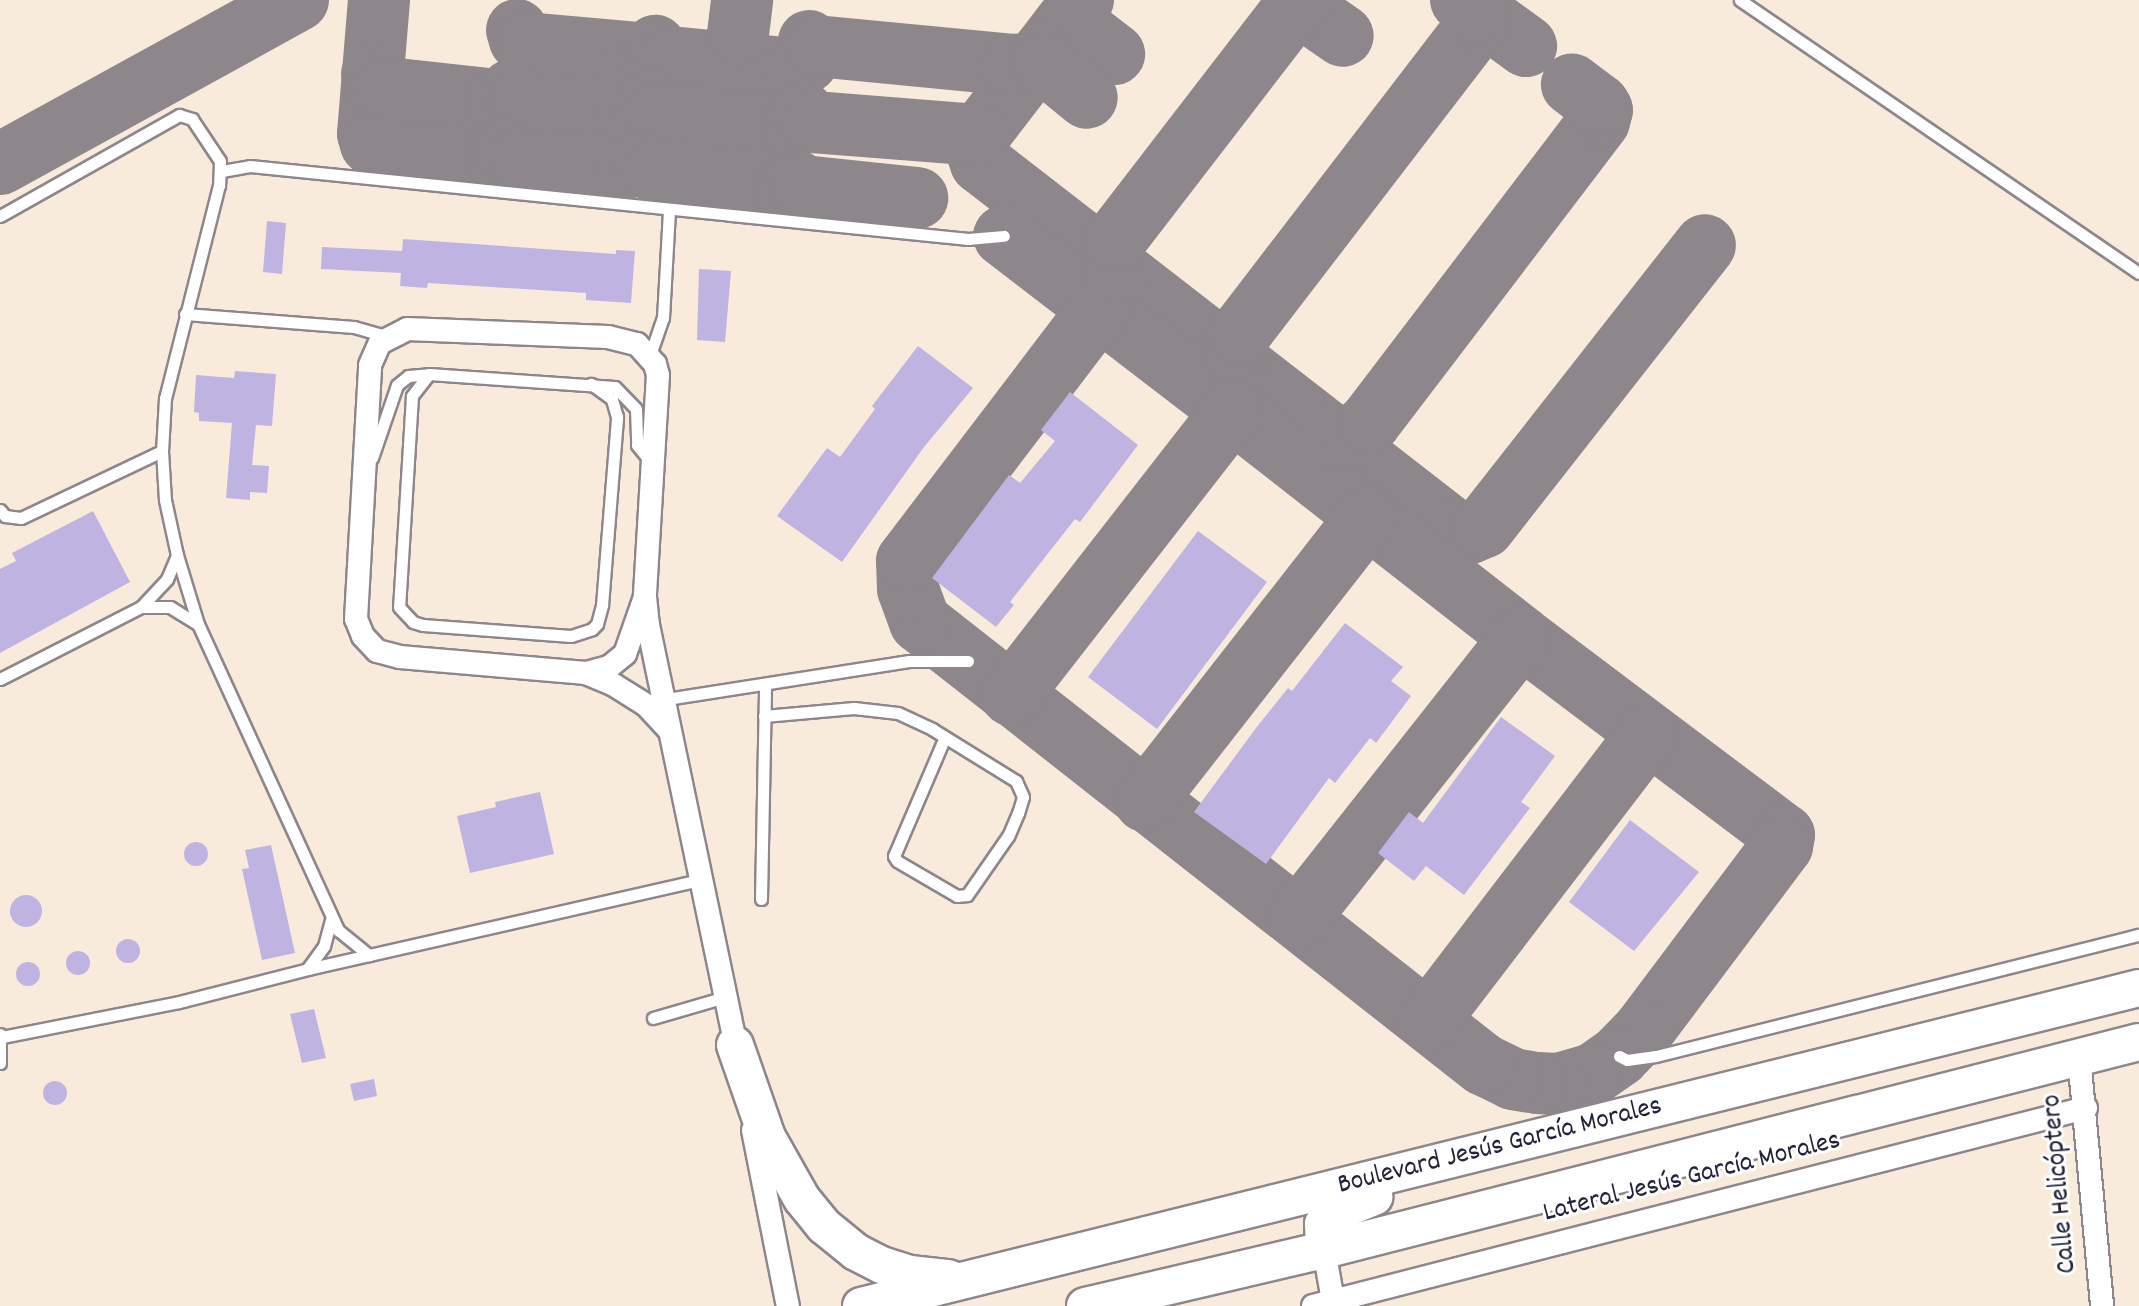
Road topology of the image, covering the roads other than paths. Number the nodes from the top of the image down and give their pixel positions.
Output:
1 (1740, 0) edge
2 (222, 171) junction
3 (669, 209) junction
4 (0, 216) edge
5 (1004, 236) dead end
6 (2139, 273) edge
7 (185, 314) junction
8 (386, 336) junction
9 (650, 355) junction
10 (429, 374) junction
11 (591, 384) junction
12 (162, 451) junction
13 (653, 464) junction
14 (363, 481) junction
15 (0, 510) edge
16 (177, 555) junction
17 (645, 597) junction
18 (141, 607) junction
19 (198, 624) junction
20 (968, 661) dead end
21 (586, 673) junction
22 (0, 679) edge
23 (765, 686) junction
24 (654, 702) junction
25 (764, 716) junction
26 (945, 737) junction
27 (700, 880) junction
28 (761, 899) dead end
29 (331, 917) junction
30 (2139, 935) edge
31 (369, 955) junction
32 (308, 969) junction
33 (2139, 988) edge
34 (725, 997) junction
35 (653, 1018) dead end
36 (1, 1036) edge
37 (2139, 1042) edge
38 (735, 1045) junction
39 (1619, 1056) dead end
40 (2079, 1057) junction
41 (0, 1063) edge
42 (2086, 1108) junction
43 (1436, 1165) junction
44 (1324, 1250) junction
45 (994, 1275) junction
46 (1327, 1304) edge
47 (788, 1306) edge
48 (861, 1306) edge
49 (1085, 1306) edge
50 (2102, 1306) edge

1 - 6 lane
2 - 3 lane
2 - 4 lane
2 - 7 lane
3 - 5 lane
3 - 9 lane
7 - 8 lane
7 - 12 lane
8 - 9 street
8 - 14 street
9 - 13 street
10 - 11 lane
10 - 11 lane
10 - 14 lane
11 - 13 lane
12 - 15 lane
12 - 16 lane
13 - 17 street
14 - 21 street
16 - 18 lane
16 - 19 lane
17 - 21 street
17 - 24 street
18 - 19 lane
18 - 22 lane
19 - 29 lane
20 - 23 lane
21 - 24 street
23 - 24 lane
23 - 25 lane
24 - 27 street
25 - 26 lane
25 - 28 lane
26 - 26 lane
27 - 31 lane
27 - 34 street
29 - 31 lane
29 - 32 lane
30 - 39 lane
31 - 32 lane
32 - 36 lane
33 - 43 main road, Boulevard Jesús García Morales
34 - 35 lane
34 - 38 street
36 - 41 lane
37 - 40 main road, Boulevard Jesús García Morales
38 - 45 main road
38 - 47 street
40 - 42 street, Calle Helicóptero
40 - 44 main road, Boulevard Jesús García Morales
42 - 46 street, Lateral Jesús García Morales
42 - 50 street, Calle Helicóptero
43 - 44 main road
43 - 45 main road, Boulevard Jesús García Morales
44 - 46 street
44 - 49 main road, Boulevard Jesús García Morales
45 - 48 main road, Boulevard Jesús García Morales

